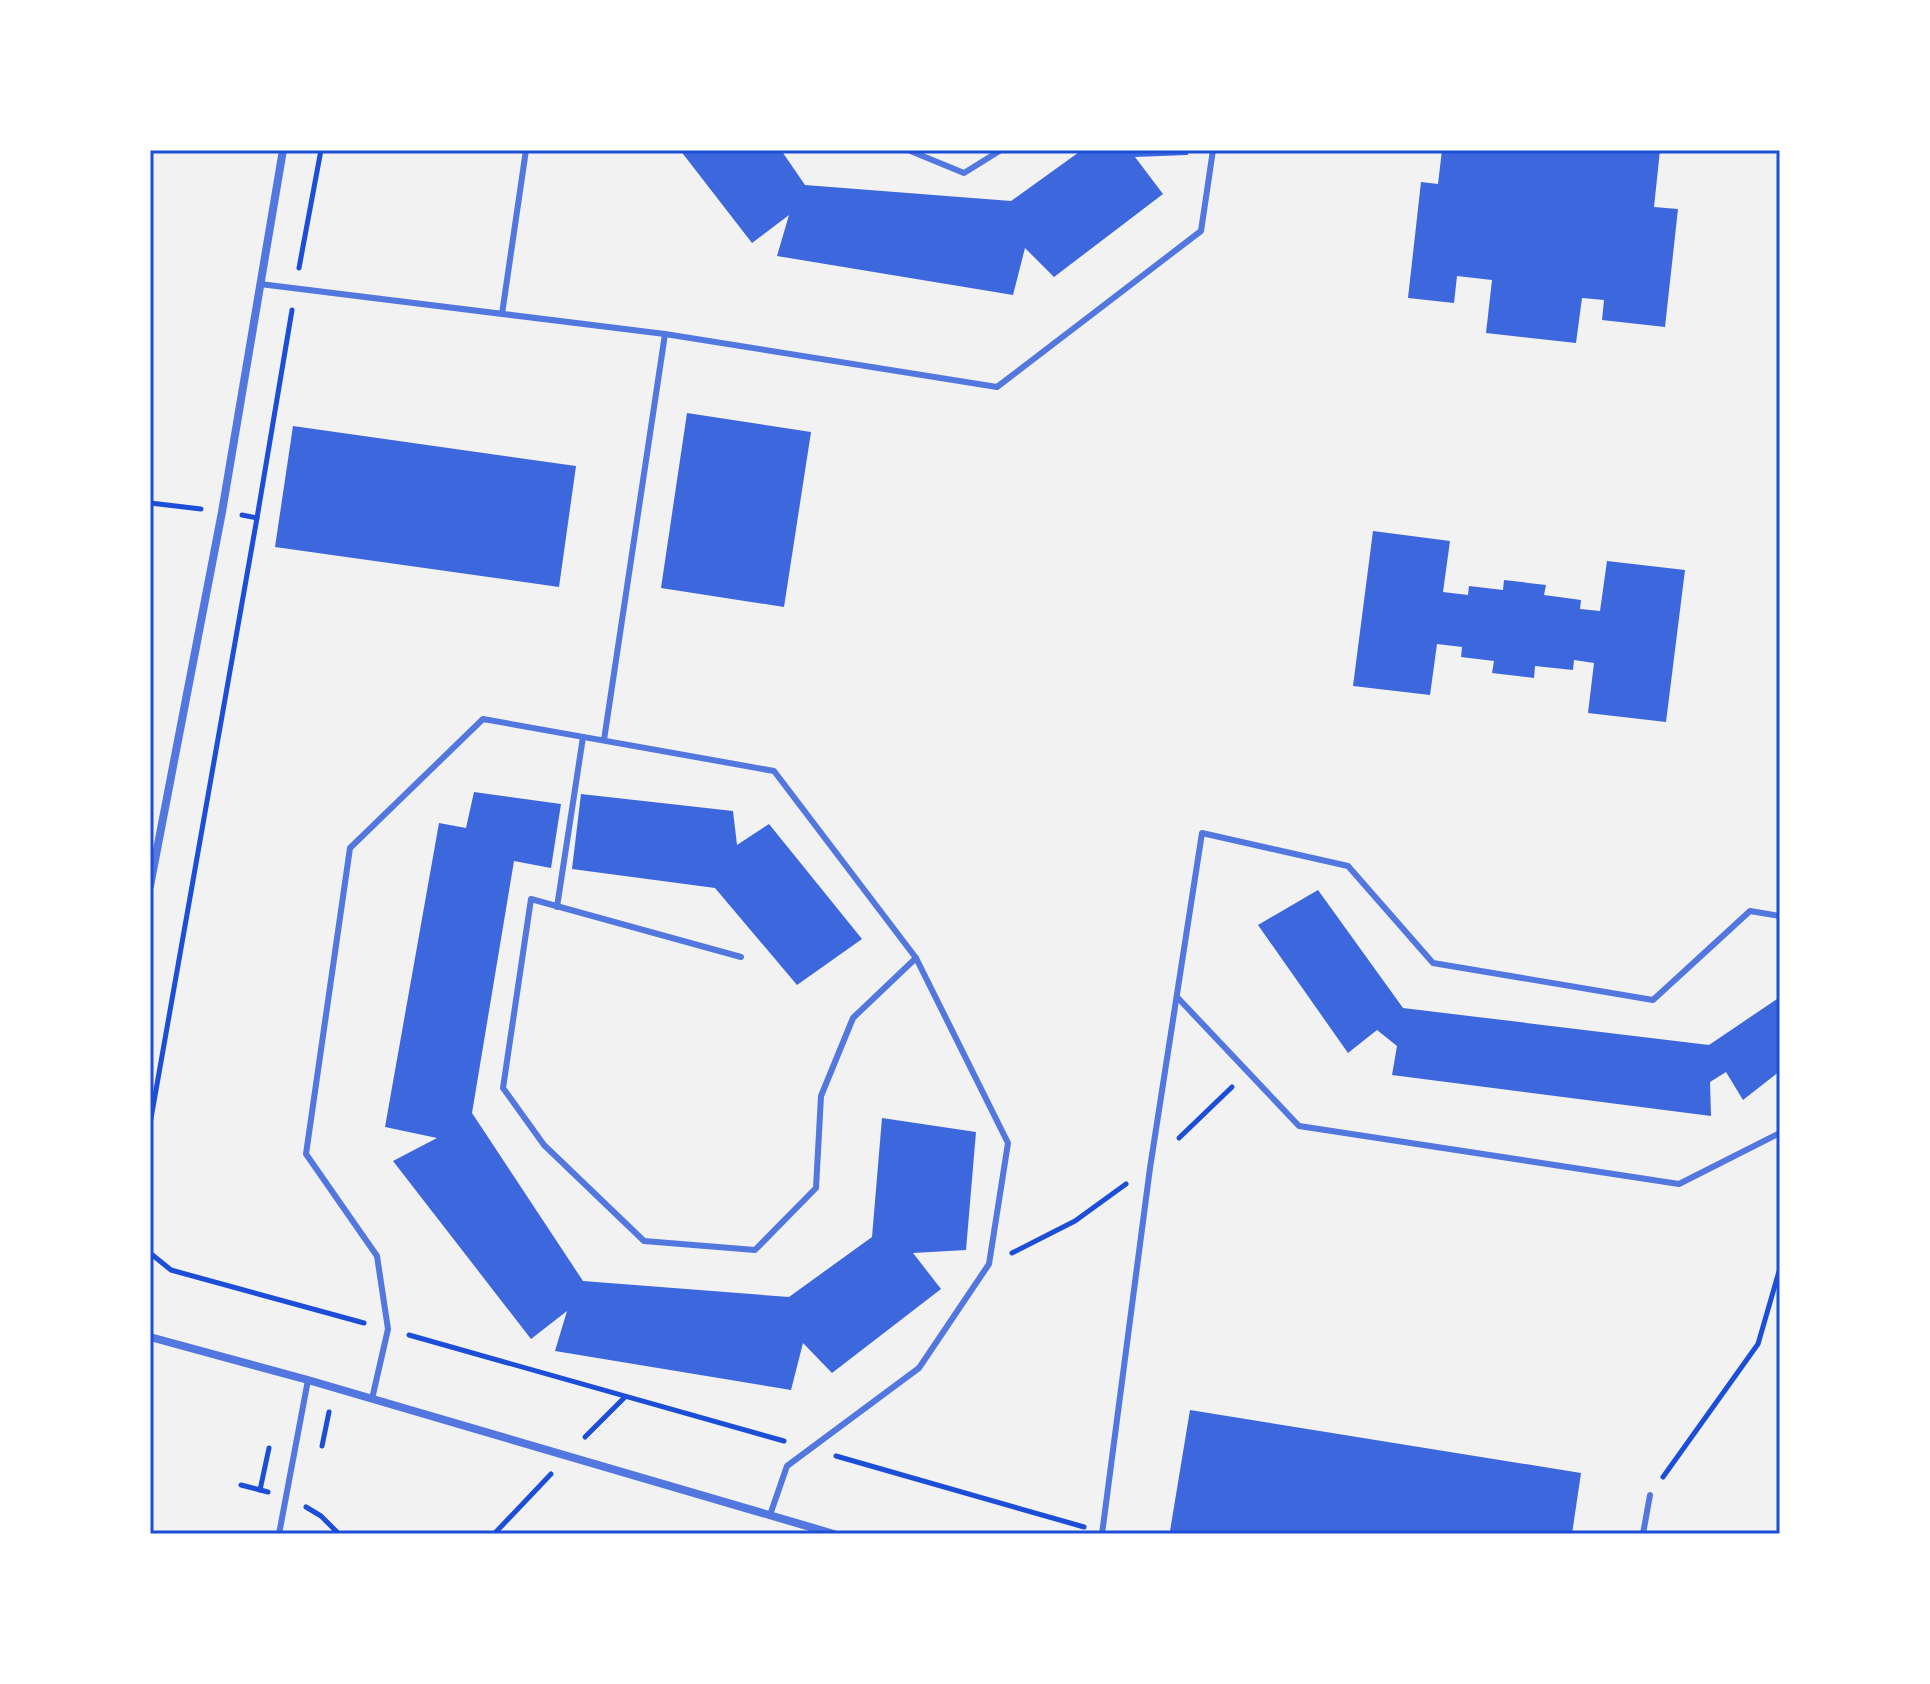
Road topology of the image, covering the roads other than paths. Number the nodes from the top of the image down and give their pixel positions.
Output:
1 (283, 150) edge
2 (526, 150) edge
3 (908, 150) edge
4 (1001, 150) edge
5 (1213, 150) edge
6 (260, 284) junction
7 (502, 314) junction
8 (665, 334) junction
9 (583, 737) junction
10 (604, 740) junction
11 (150, 886) edge
12 (557, 907) junction
13 (1780, 916) edge
14 (741, 957) dead end
15 (916, 958) junction
16 (1177, 997) junction
17 (1780, 1133) edge
18 (150, 1337) edge
19 (308, 1380) junction
20 (372, 1399) junction
21 (1650, 1495) road end
22 (770, 1515) junction
23 (1102, 1533) edge
24 (279, 1534) edge
25 (834, 1534) edge
26 (1643, 1534) edge

1 - 6 street
2 - 7 lane
3 - 4 lane
5 - 8 lane
6 - 7 lane
6 - 11 street
7 - 8 lane
8 - 10 lane
9 - 10 lane
9 - 12 lane
9 - 20 lane
10 - 15 lane
12 - 14 lane
12 - 15 lane
13 - 16 lane
15 - 22 lane
16 - 17 lane
16 - 23 lane
18 - 19 street
19 - 20 street
19 - 24 lane
20 - 22 street
21 - 26 lane
22 - 25 street

